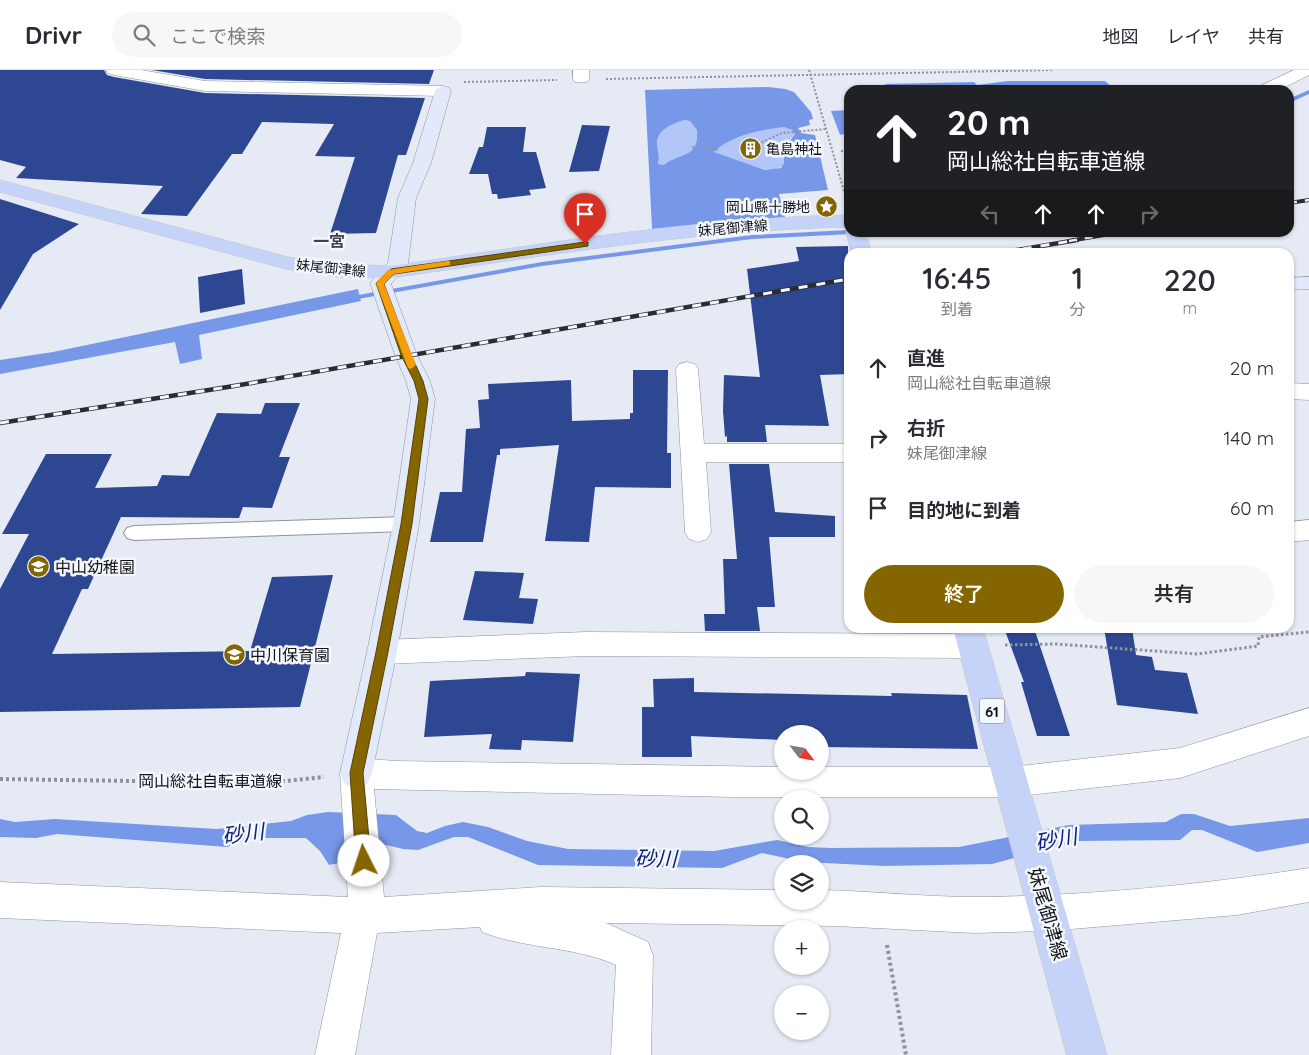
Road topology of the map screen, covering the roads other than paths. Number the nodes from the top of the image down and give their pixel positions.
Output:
1 (114, 70) edge
2 (230, 70) edge
3 (1306, 70) edge
4 (1277, 85) edge
5 (205, 86) junction
6 (443, 90) joint
7 (0, 186) edge
8 (844, 221) edge
9 (1309, 283) edge
10 (1294, 284) edge
11 (386, 286) junction
12 (687, 368) dead end
13 (1294, 391) edge
14 (1309, 392) edge
15 (693, 453) junction
16 (844, 453) edge
17 (406, 524) junction
18 (1309, 530) edge
19 (698, 532) dead end
20 (1294, 532) edge
21 (134, 533) dead end
22 (971, 637) edge
23 (382, 652) junction
24 (1309, 722) edge
25 (357, 781) junction
26 (1013, 788) junction
27 (1309, 885) edge
28 (0, 900) edge
29 (1045, 904) junction
30 (364, 906) junction
31 (442, 911) junction
32 (335, 1055) edge
33 (631, 1055) edge
34 (1087, 1055) edge

1 - 5 street
2 - 5 street
3 - 4 street
5 - 6 street
6 - 11 main road
7 - 11 main road, 妹尾御津線
8 - 11 main road, 妹尾御津線
9 - 10 main road
11 - 17 main road
12 - 15 street
13 - 14 street
15 - 16 street
15 - 19 street
17 - 21 lane
17 - 23 main road
18 - 20 street
22 - 23 street
22 - 26 main road, 妹尾御津線 / 61
23 - 25 main road
24 - 26 street
25 - 26 street
25 - 30 street
26 - 29 main road, 妹尾御津線 / 61
27 - 29 street
28 - 30 street
29 - 31 street
29 - 34 main road, 妹尾御津線 / 61
30 - 31 street
30 - 32 street
31 - 33 street

